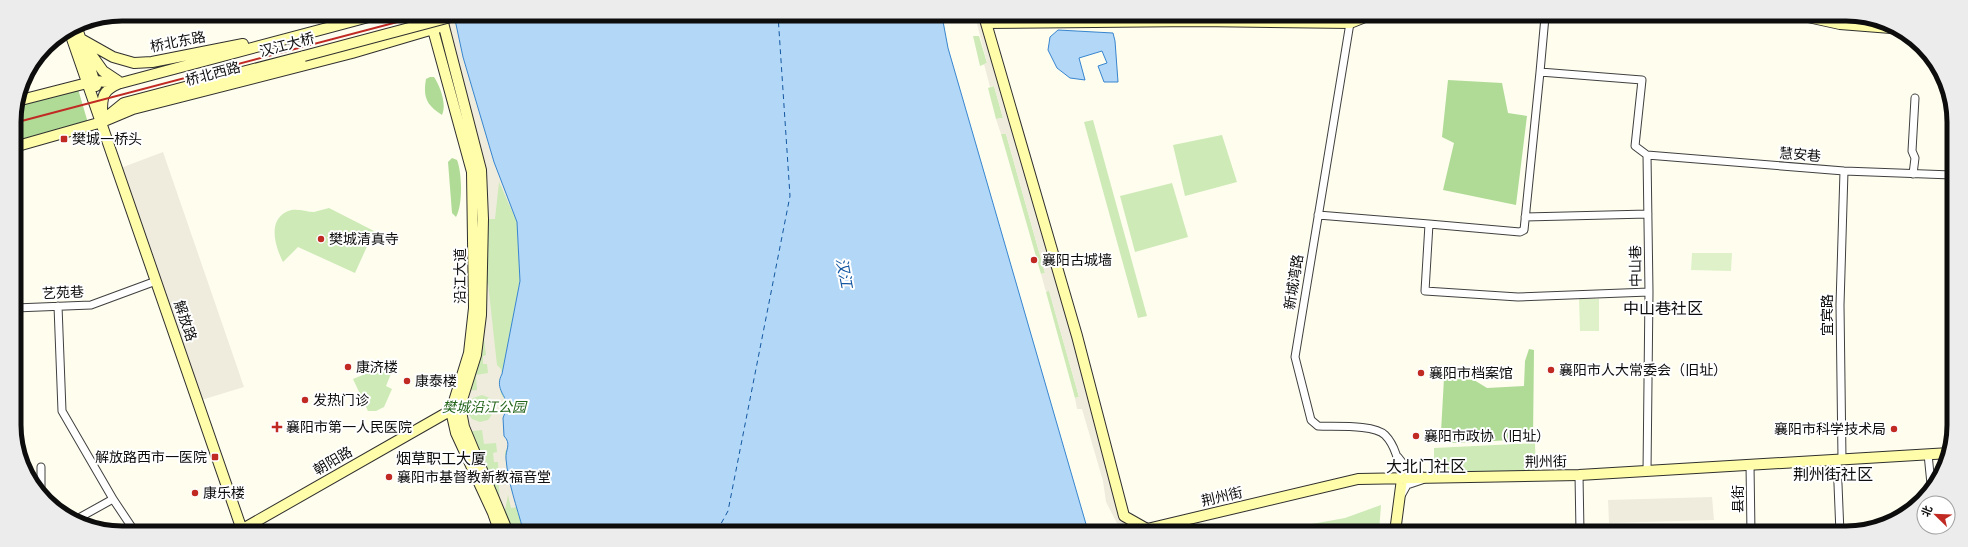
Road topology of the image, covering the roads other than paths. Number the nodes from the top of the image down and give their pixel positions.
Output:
1 (327, 21) edge
2 (350, 21) edge
3 (431, 21) edge
4 (435, 21) edge
5 (443, 21) edge
6 (986, 21) edge
7 (1198, 21) edge
8 (1355, 21) edge
9 (1545, 21) edge
10 (1824, 21) edge
11 (1350, 23) junction
12 (444, 26) junction
13 (1880, 27) edge
14 (433, 29) junction
15 (78, 31) edge
16 (71, 35) edge
17 (81, 39) junction
18 (1540, 72) junction
19 (91, 82) junction
20 (121, 82) junction
21 (1915, 98) dead end
22 (23, 100) edge
23 (102, 122) junction
24 (21, 146) edge
25 (1647, 155) junction
26 (1844, 172) junction
27 (1913, 174) junction
28 (1947, 175) edge
29 (1648, 214) junction
30 (1318, 215) junction
31 (1525, 217) junction
32 (1429, 224) junction
33 (156, 281) junction
34 (1649, 292) junction
35 (58, 306) junction
36 (21, 308) edge
37 (460, 406) junction
38 (451, 410) junction
39 (1943, 453) edge
40 (1396, 454) junction
41 (1928, 454) junction
42 (1840, 460) junction
43 (1750, 465) junction
44 (41, 467) dead end
45 (1647, 471) junction
46 (1579, 475) junction
47 (1428, 478) junction
48 (1402, 479) junction
49 (1931, 480) edge
50 (41, 485) edge
51 (1399, 498) junction
52 (113, 499) junction
53 (81, 517) edge
54 (130, 526) edge
55 (241, 526) edge
56 (247, 526) edge
57 (498, 526) edge
58 (505, 526) edge
59 (1140, 526) edge
60 (1164, 526) edge
61 (1396, 526) edge
62 (1580, 526) edge
63 (1751, 526) edge
64 (1840, 526) edge

1 - 17 street, 桥北东路
2 - 20 street, 汉江大桥
3 - 14 street, 沿江大道
4 - 23 street, 汉江大桥, bridge
5 - 12 street, 沿江大道
6 - 59 street
7 - 11 street
8 - 11 street
9 - 18 street
10 - 13 street
11 - 30 street, 新城湾路
12 - 14 street, 桥北西路
12 - 37 street, 沿江大道
14 - 23 street, 桥北西路
14 - 38 street, 沿江大道
15 - 17 street, 解放路
16 - 19 street, 解放路
17 - 19 street, 解放路
17 - 20 street
18 - 25 street
18 - 31 street
19 - 20 street, 汉江大桥
19 - 22 street
19 - 23 street, 解放路
20 - 23 street
21 - 27 street
23 - 24 street, 桥北西路
23 - 33 street, 解放路
25 - 26 street, 慧安巷
25 - 29 street, 中山巷
26 - 27 street, 慧安巷
26 - 42 street, 宜宾路
27 - 28 street, 慧安巷
29 - 31 street
29 - 34 street, 中山巷
30 - 32 street
30 - 40 street, 新城湾路
31 - 32 street
32 - 34 street
33 - 35 street, 艺苑巷
33 - 55 street, 解放路
34 - 45 street, 中山巷
35 - 36 street, 艺苑巷
35 - 52 street
37 - 38 street, 朝阳路
37 - 58 street, 沿江大道
38 - 56 street, 朝阳路
38 - 57 street, 沿江大道
39 - 41 street, 荆州街
40 - 47 street
40 - 48 street, 新城湾路
41 - 42 street, 荆州街
41 - 49 street
42 - 43 street, 荆州街
42 - 64 street, 宜宾路
43 - 45 street, 荆州街
43 - 63 street, 县街
44 - 50 street
45 - 46 street, 荆州街
46 - 47 street, 荆州街
46 - 62 street
47 - 48 street, 荆州街
47 - 51 street
48 - 51 street
48 - 60 street, 荆州街
51 - 61 street
52 - 53 street
52 - 54 street

